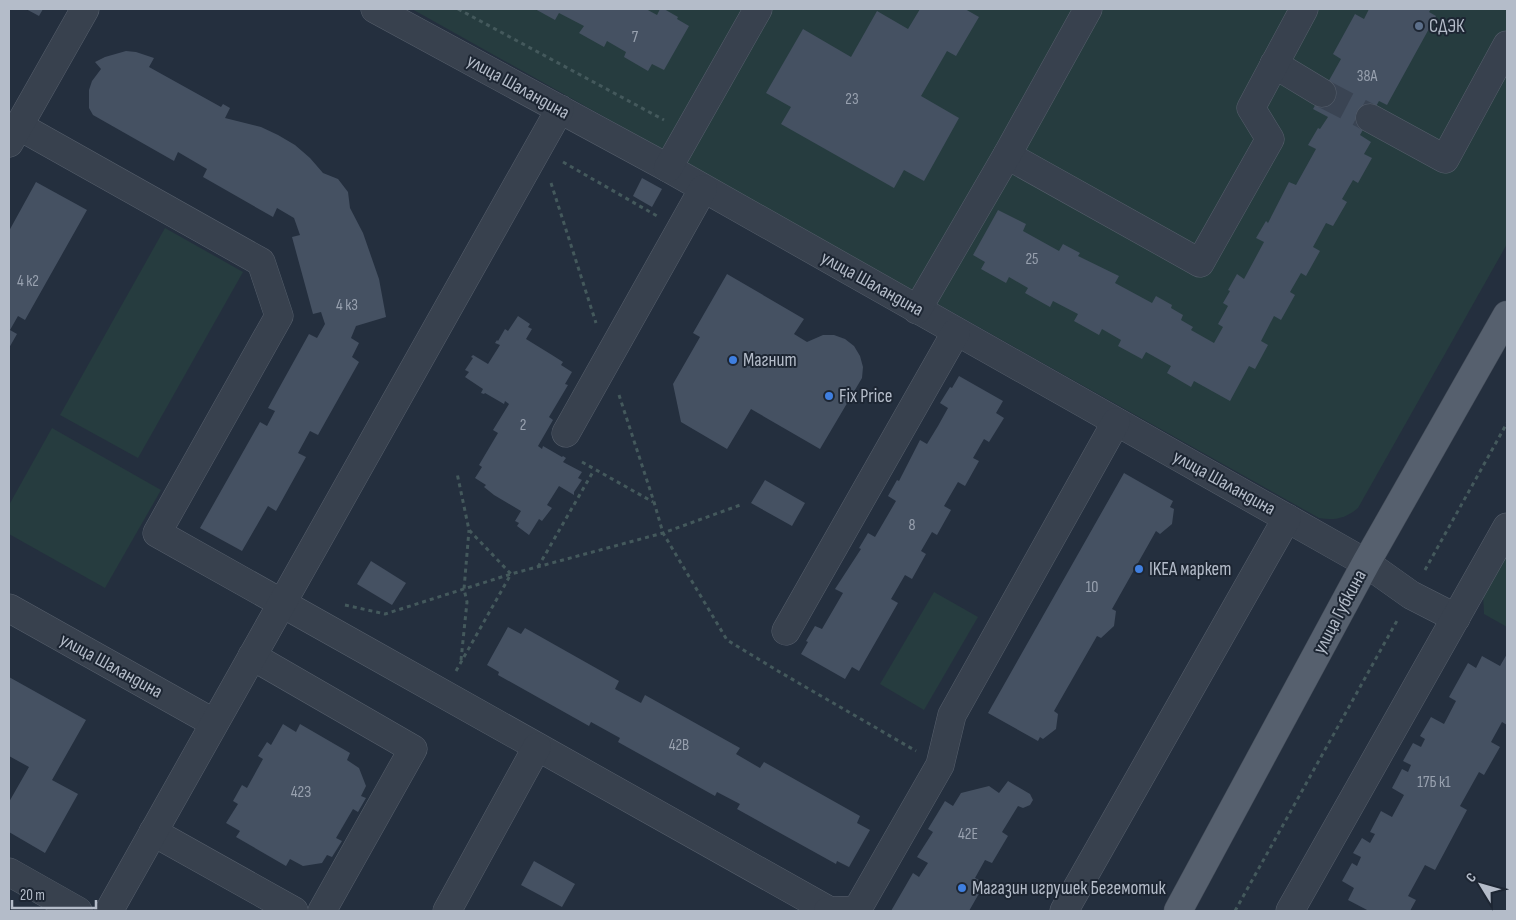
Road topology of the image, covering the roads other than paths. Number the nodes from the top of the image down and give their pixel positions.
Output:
1 (85, 9) edge
2 (375, 9) edge
3 (758, 9) edge
4 (1088, 9) edge
5 (1304, 9) edge
6 (1507, 45) edge
7 (1274, 64) junction
8 (1322, 93) tunnel mouth
9 (560, 109) junction
10 (1370, 118) tunnel mouth
11 (14, 135) edge
12 (1007, 155) junction
13 (668, 168) junction
14 (704, 189) junction
15 (917, 310) junction
16 (1507, 315) edge
17 (956, 332) junction
18 (1116, 422) junction
19 (566, 433) dead end
20 (1287, 518) junction
21 (1507, 527) edge
22 (1366, 563) junction
23 (282, 603) junction
24 (9, 608) edge
25 (1456, 618) junction
26 (786, 631) dead end
27 (252, 656) junction
28 (214, 723) junction
29 (537, 747) junction
30 (153, 832) junction
31 (9, 872) edge
32 (1301, 908) edge
33 (78, 911) edge
34 (109, 911) edge
35 (294, 911) edge
36 (322, 911) edge
37 (447, 911) edge
38 (828, 911) edge
39 (1064, 911) edge
40 (1178, 911) edge

1 - 11 street
2 - 9 street, улица Шаландина
3 - 13 street
4 - 12 street
5 - 7 street
6 - 10 street
7 - 8 street
7 - 12 street
9 - 13 street, улица Шаландина
9 - 23 street
11 - 23 street
12 - 15 street
13 - 14 street, улица Шаландина
14 - 15 street, улица Шаландина
14 - 19 street
15 - 17 street, улица Шаландина
16 - 22 main road, улица Губкина
17 - 18 street, улица Шаландина
17 - 26 street
18 - 20 street, улица Шаландина
18 - 38 street
20 - 22 street, улица Шаландина
20 - 39 street
21 - 25 street
22 - 25 street, улица Шаландина
22 - 40 main road, улица Губкина
23 - 27 street
23 - 29 street
24 - 28 street, улица Шаландина
25 - 32 street
27 - 28 street
27 - 36 street
28 - 30 street
29 - 37 street
29 - 38 street
30 - 34 street
30 - 35 street
31 - 33 street

